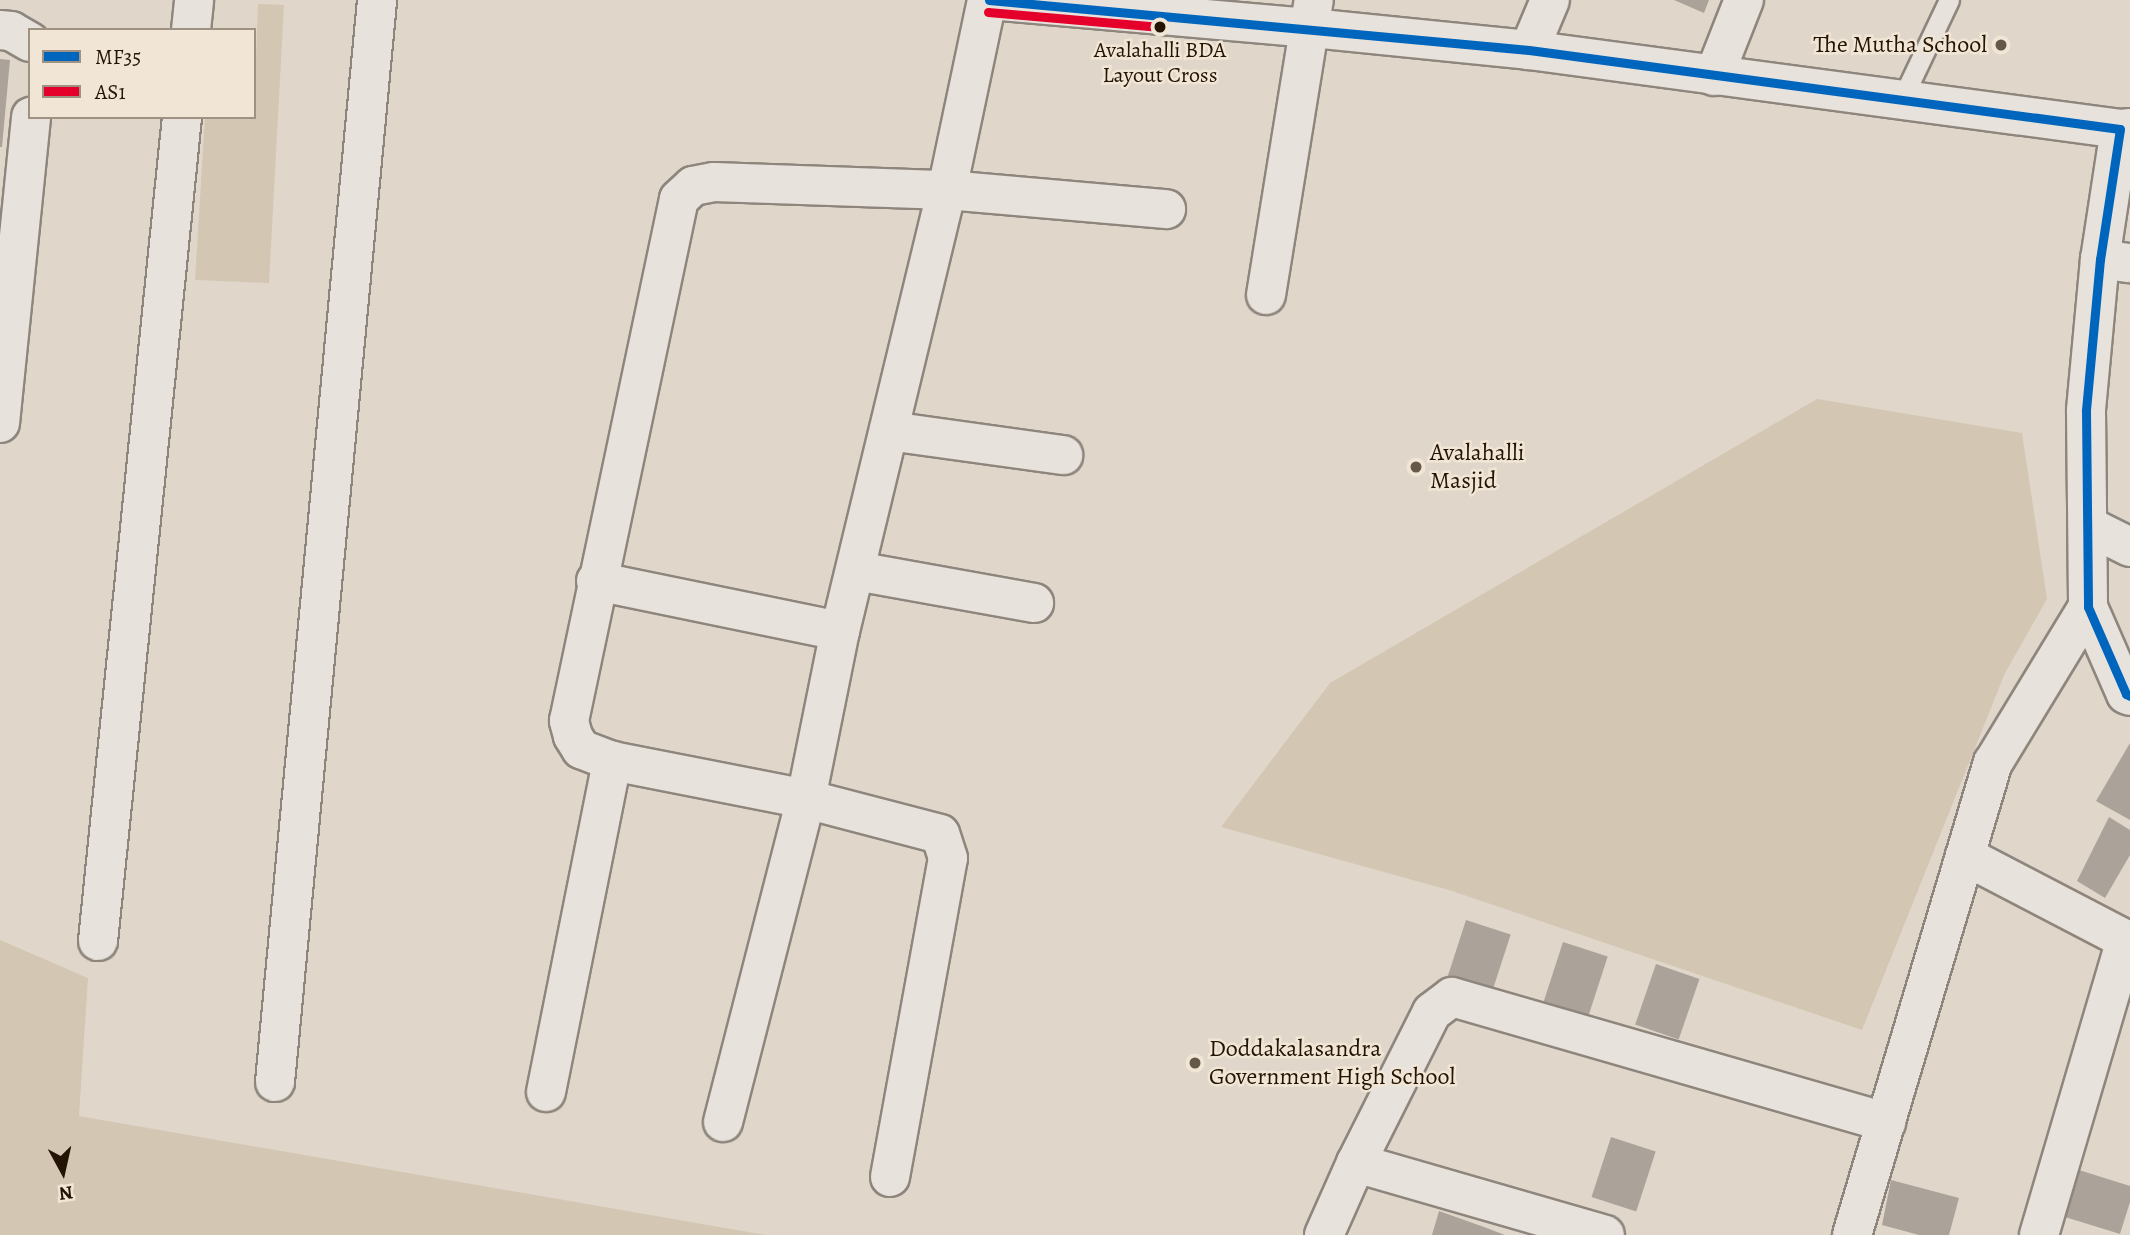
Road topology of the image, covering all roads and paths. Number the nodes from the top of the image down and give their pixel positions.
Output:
1 (194, 0) edge
2 (377, 0) edge
3 (988, 0) edge
4 (1550, 0) edge
5 (1744, 0) edge
6 (1949, 0) edge
7 (1313, 14) edge
8 (191, 28) edge
9 (0, 30) edge
10 (28, 41) edge
11 (1529, 50) junction
12 (1714, 76) junction
13 (1901, 101) junction
14 (31, 119) edge
15 (182, 119) edge
16 (2125, 129) edge
17 (947, 190) junction
18 (1166, 209) dead end
19 (2115, 261) edge
20 (7, 288) edge
21 (1266, 295) dead end
22 (0, 423) edge
23 (890, 430) junction
24 (1063, 454) dead end
25 (2088, 526) junction
26 (2130, 547) edge
27 (856, 571) junction
28 (596, 581) junction
29 (1034, 603) dead end
30 (2088, 607) junction
31 (840, 631) junction
32 (2130, 696) edge
33 (612, 761) junction
34 (806, 799) junction
35 (1965, 856) junction
36 (98, 941) dead end
37 (2128, 941) edge
38 (275, 1082) dead end
39 (546, 1092) dead end
40 (723, 1122) dead end
41 (1886, 1122) junction
42 (1356, 1163) junction
43 (890, 1177) dead end
44 (1324, 1235) edge
45 (1605, 1235) edge
46 (1852, 1235) edge
47 (2039, 1235) edge

1 - 8 street
2 - 38 street
3 - 7 street
3 - 17 street
4 - 11 street
5 - 12 street
6 - 13 lane
7 - 11 street
7 - 21 street
9 - 10 street
11 - 12 street
12 - 13 street
13 - 16 street
14 - 20 street
15 - 36 street
16 - 19 street
17 - 18 street
17 - 23 street
17 - 28 street
19 - 25 street
20 - 22 street
23 - 24 street
23 - 27 street
25 - 26 street
25 - 30 street
27 - 29 street
27 - 31 street
28 - 31 street
28 - 33 street
30 - 32 street
30 - 35 street
31 - 34 street
33 - 34 street
33 - 39 street
34 - 40 street
34 - 43 street
35 - 37 street
35 - 41 street
37 - 47 street
41 - 42 street
41 - 46 street
42 - 44 street
42 - 45 street

